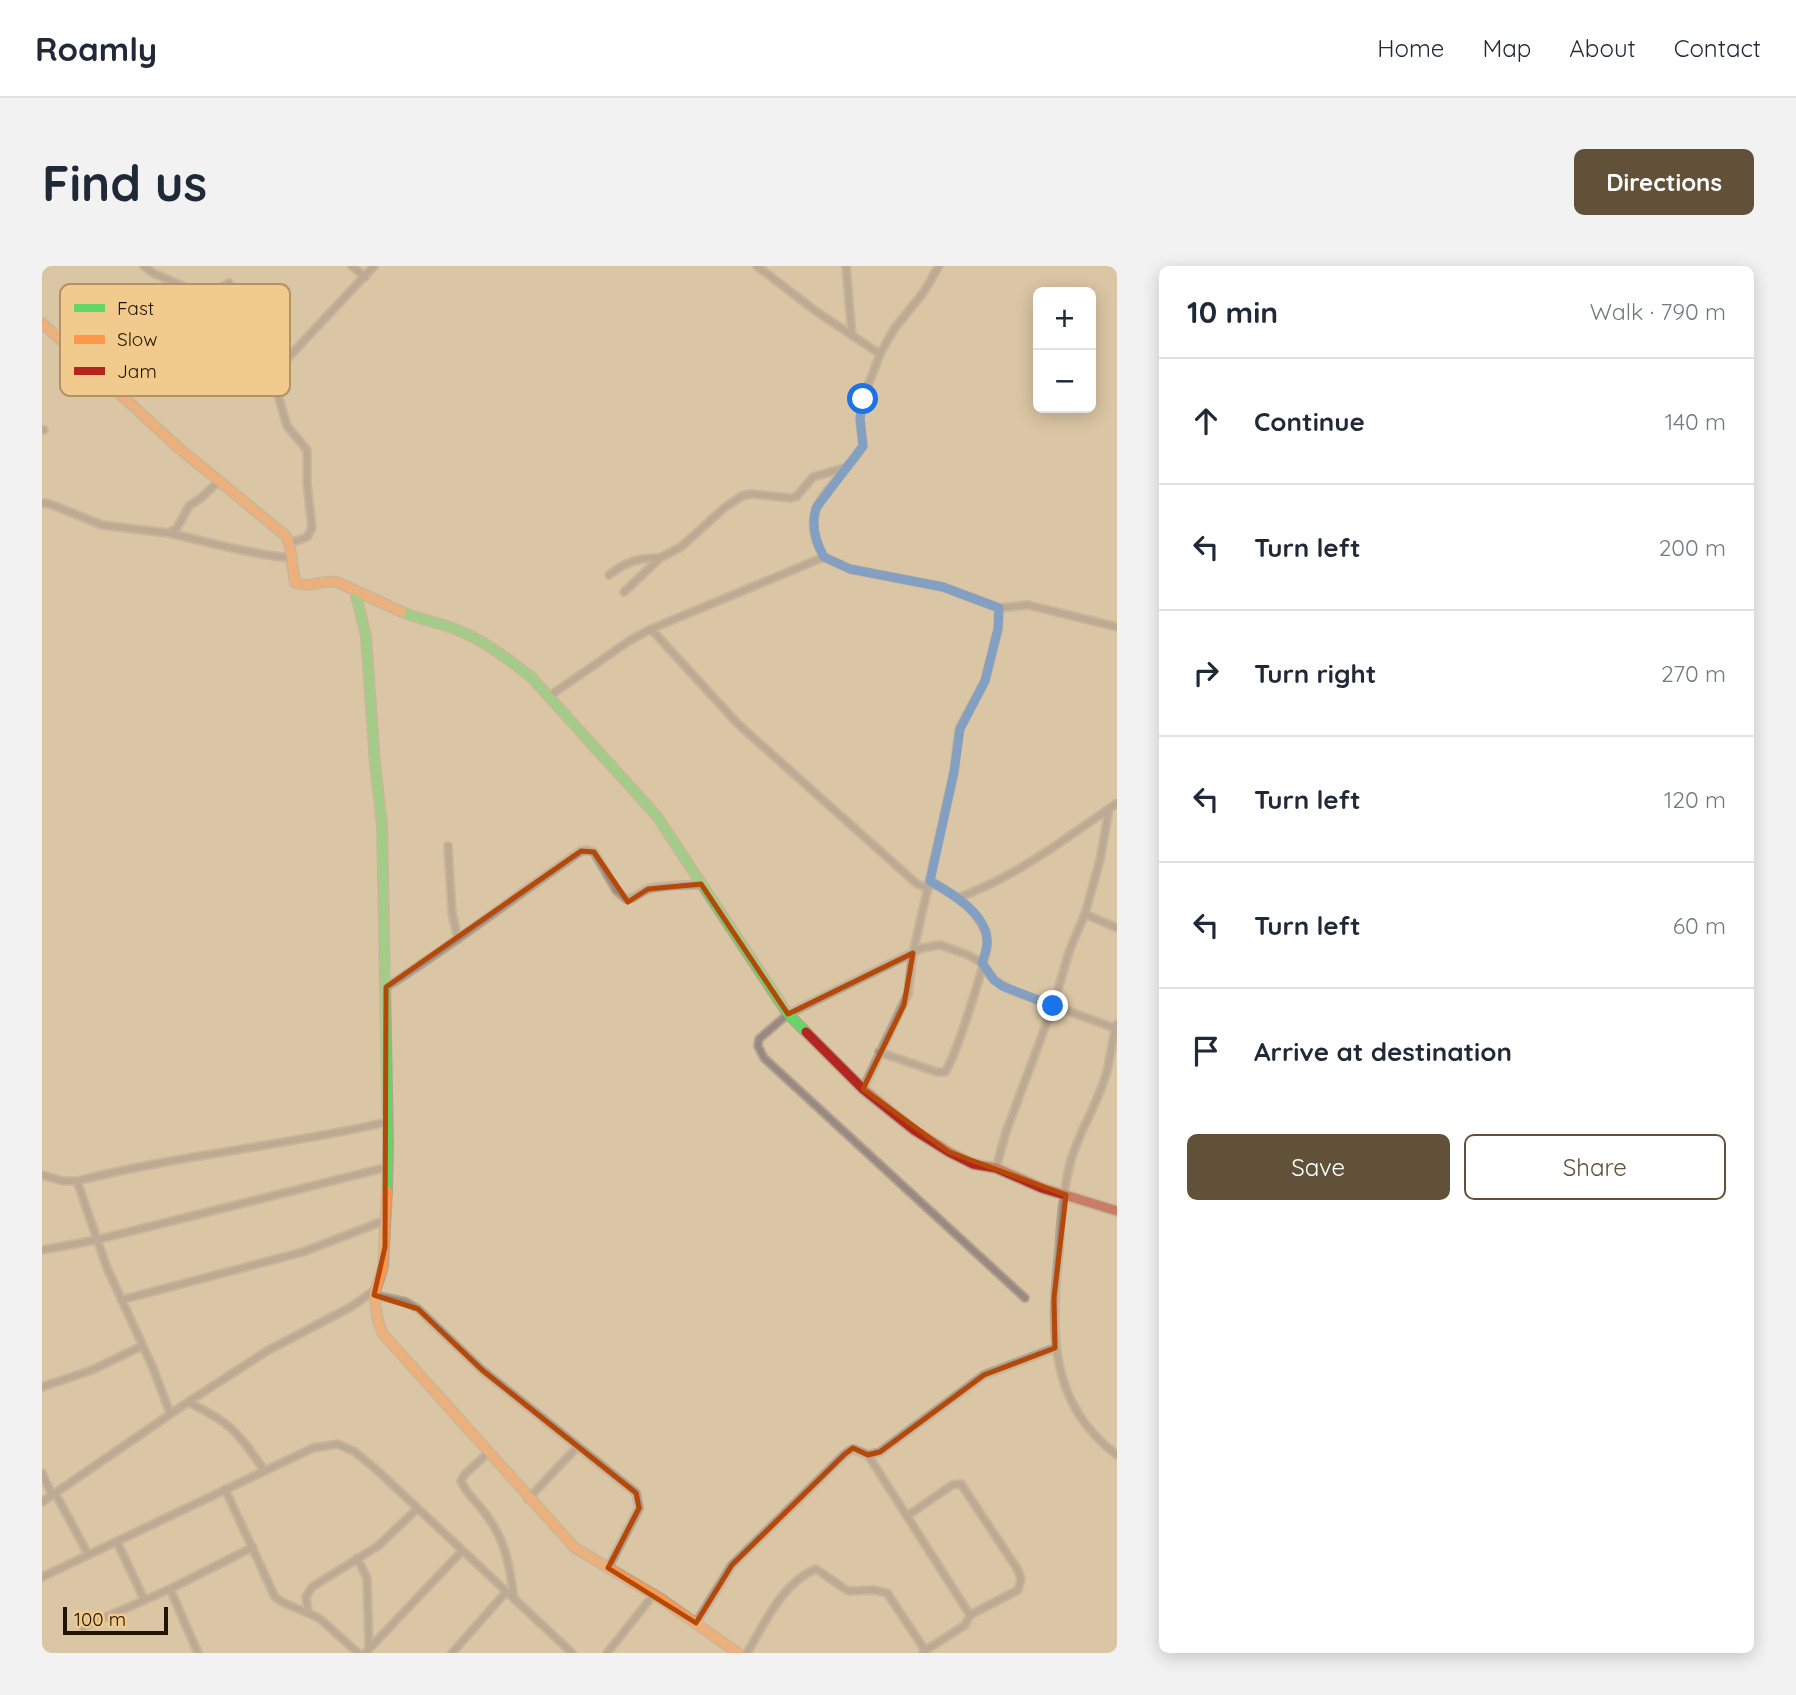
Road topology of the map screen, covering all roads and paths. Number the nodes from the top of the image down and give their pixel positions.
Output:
1 (144, 266) edge
2 (352, 266) edge
3 (374, 266) edge
4 (757, 266) edge
5 (846, 266) edge
6 (939, 266) edge
7 (365, 277) junction
8 (176, 284) edge
9 (42, 323) edge
10 (852, 336) junction
11 (60, 339) edge
12 (880, 354) junction
13 (290, 356) edge
14 (122, 396) edge
15 (277, 396) edge
16 (844, 468) junction
17 (219, 481) junction
18 (42, 503) edge
19 (168, 533) junction
20 (290, 543) junction
21 (824, 557) junction
22 (290, 558) junction
23 (660, 558) junction
24 (610, 575) dead end
25 (355, 591) junction
26 (624, 592) dead end
27 (999, 608) junction
28 (1117, 627) edge
29 (651, 629) junction
30 (548, 697) junction
31 (1117, 803) edge
32 (1109, 809) junction
33 (448, 846) dead end
34 (701, 884) junction
35 (929, 884) junction
36 (956, 898) junction
37 (1084, 914) junction
38 (1117, 928) edge
39 (458, 939) junction
40 (913, 953) junction
41 (982, 963) junction
42 (386, 987) junction
43 (1053, 1006) junction
44 (788, 1014) junction
45 (1116, 1027) edge
46 (879, 1052) junction
47 (863, 1089) junction
48 (387, 1122) junction
49 (388, 1167) junction
50 (996, 1167) junction
51 (42, 1175) edge
52 (77, 1181) junction
53 (1066, 1195) junction
54 (1117, 1211) edge
55 (386, 1220) junction
56 (96, 1240) junction
57 (42, 1250) edge
58 (375, 1292) junction
59 (1025, 1298) dead end
60 (121, 1300) junction
61 (142, 1346) junction
62 (1055, 1348) junction
63 (42, 1387) edge
64 (188, 1402) junction
65 (170, 1413) junction
66 (578, 1447) junction
67 (488, 1453) junction
68 (868, 1455) junction
69 (1117, 1455) edge
70 (264, 1470) junction
71 (42, 1473) edge
72 (225, 1489) junction
73 (53, 1494) junction
74 (528, 1499) junction
75 (42, 1502) edge
76 (417, 1509) junction
77 (907, 1516) junction
78 (117, 1542) junction
79 (253, 1547) junction
80 (463, 1551) junction
81 (88, 1554) junction
82 (357, 1558) junction
83 (608, 1568) junction
84 (42, 1577) edge
85 (170, 1589) junction
86 (506, 1592) junction
87 (654, 1594) junction
88 (144, 1599) junction
89 (514, 1599) junction
90 (308, 1612) junction
91 (970, 1615) junction
92 (696, 1623) junction
93 (83, 1627) dead end
94 (367, 1651) edge
95 (456, 1652) edge
96 (923, 1652) edge
97 (198, 1653) edge
98 (358, 1653) edge
99 (572, 1653) edge
100 (607, 1653) edge
101 (746, 1653) edge

1 - 8 street
2 - 7 street
3 - 7 street
4 - 10 street
5 - 10 street
6 - 12 street
7 - 13 street
9 - 11 street
10 - 12 street
12 - 16 street
14 - 17 street
15 - 20 street
16 - 21 street
16 - 23 street
17 - 19 street
17 - 20 street
18 - 19 street
19 - 22 street
20 - 22 street
21 - 27 street
21 - 29 street
22 - 25 street
23 - 24 street
23 - 26 street
25 - 30 street
25 - 42 street
27 - 28 street
27 - 35 street
29 - 30 street
29 - 35 street
30 - 34 street
31 - 32 street
32 - 36 street
32 - 37 street
33 - 39 street
34 - 39 street
34 - 44 street
35 - 36 street
35 - 40 street
36 - 41 street
37 - 38 street
37 - 43 street
39 - 42 street
40 - 41 street
40 - 44 street
40 - 46 street
41 - 43 street
41 - 46 street
42 - 48 street
43 - 45 street
43 - 50 street
44 - 47 street
44 - 59 street
45 - 53 street
46 - 47 street
47 - 50 street
48 - 49 street
48 - 52 street
49 - 55 street
49 - 56 street
50 - 53 street
51 - 52 street
52 - 56 street
53 - 54 street
53 - 62 street
55 - 58 street
55 - 60 street
56 - 57 street
56 - 60 street
58 - 64 street
58 - 66 street
58 - 67 street
60 - 61 street
61 - 63 street
61 - 65 street
62 - 68 street
62 - 69 street
64 - 65 street
64 - 70 street
65 - 73 street
66 - 74 street
66 - 83 street
67 - 74 street
67 - 89 street
68 - 77 street
68 - 92 street
70 - 72 street
70 - 76 street
71 - 73 street
72 - 78 street
72 - 79 street
73 - 75 street
73 - 81 street
74 - 83 street
76 - 80 street
76 - 82 street
77 - 91 street
77 - 91 street
78 - 81 street
78 - 88 street
79 - 85 street
79 - 90 street
80 - 86 street
80 - 94 street
81 - 84 street
82 - 90 street
82 - 94 street
83 - 87 street
85 - 88 street
85 - 97 street
86 - 89 street
86 - 95 street
87 - 92 street
87 - 100 street
88 - 93 street
89 - 99 street
90 - 98 street
91 - 96 street
92 - 101 street
96 - 101 street

